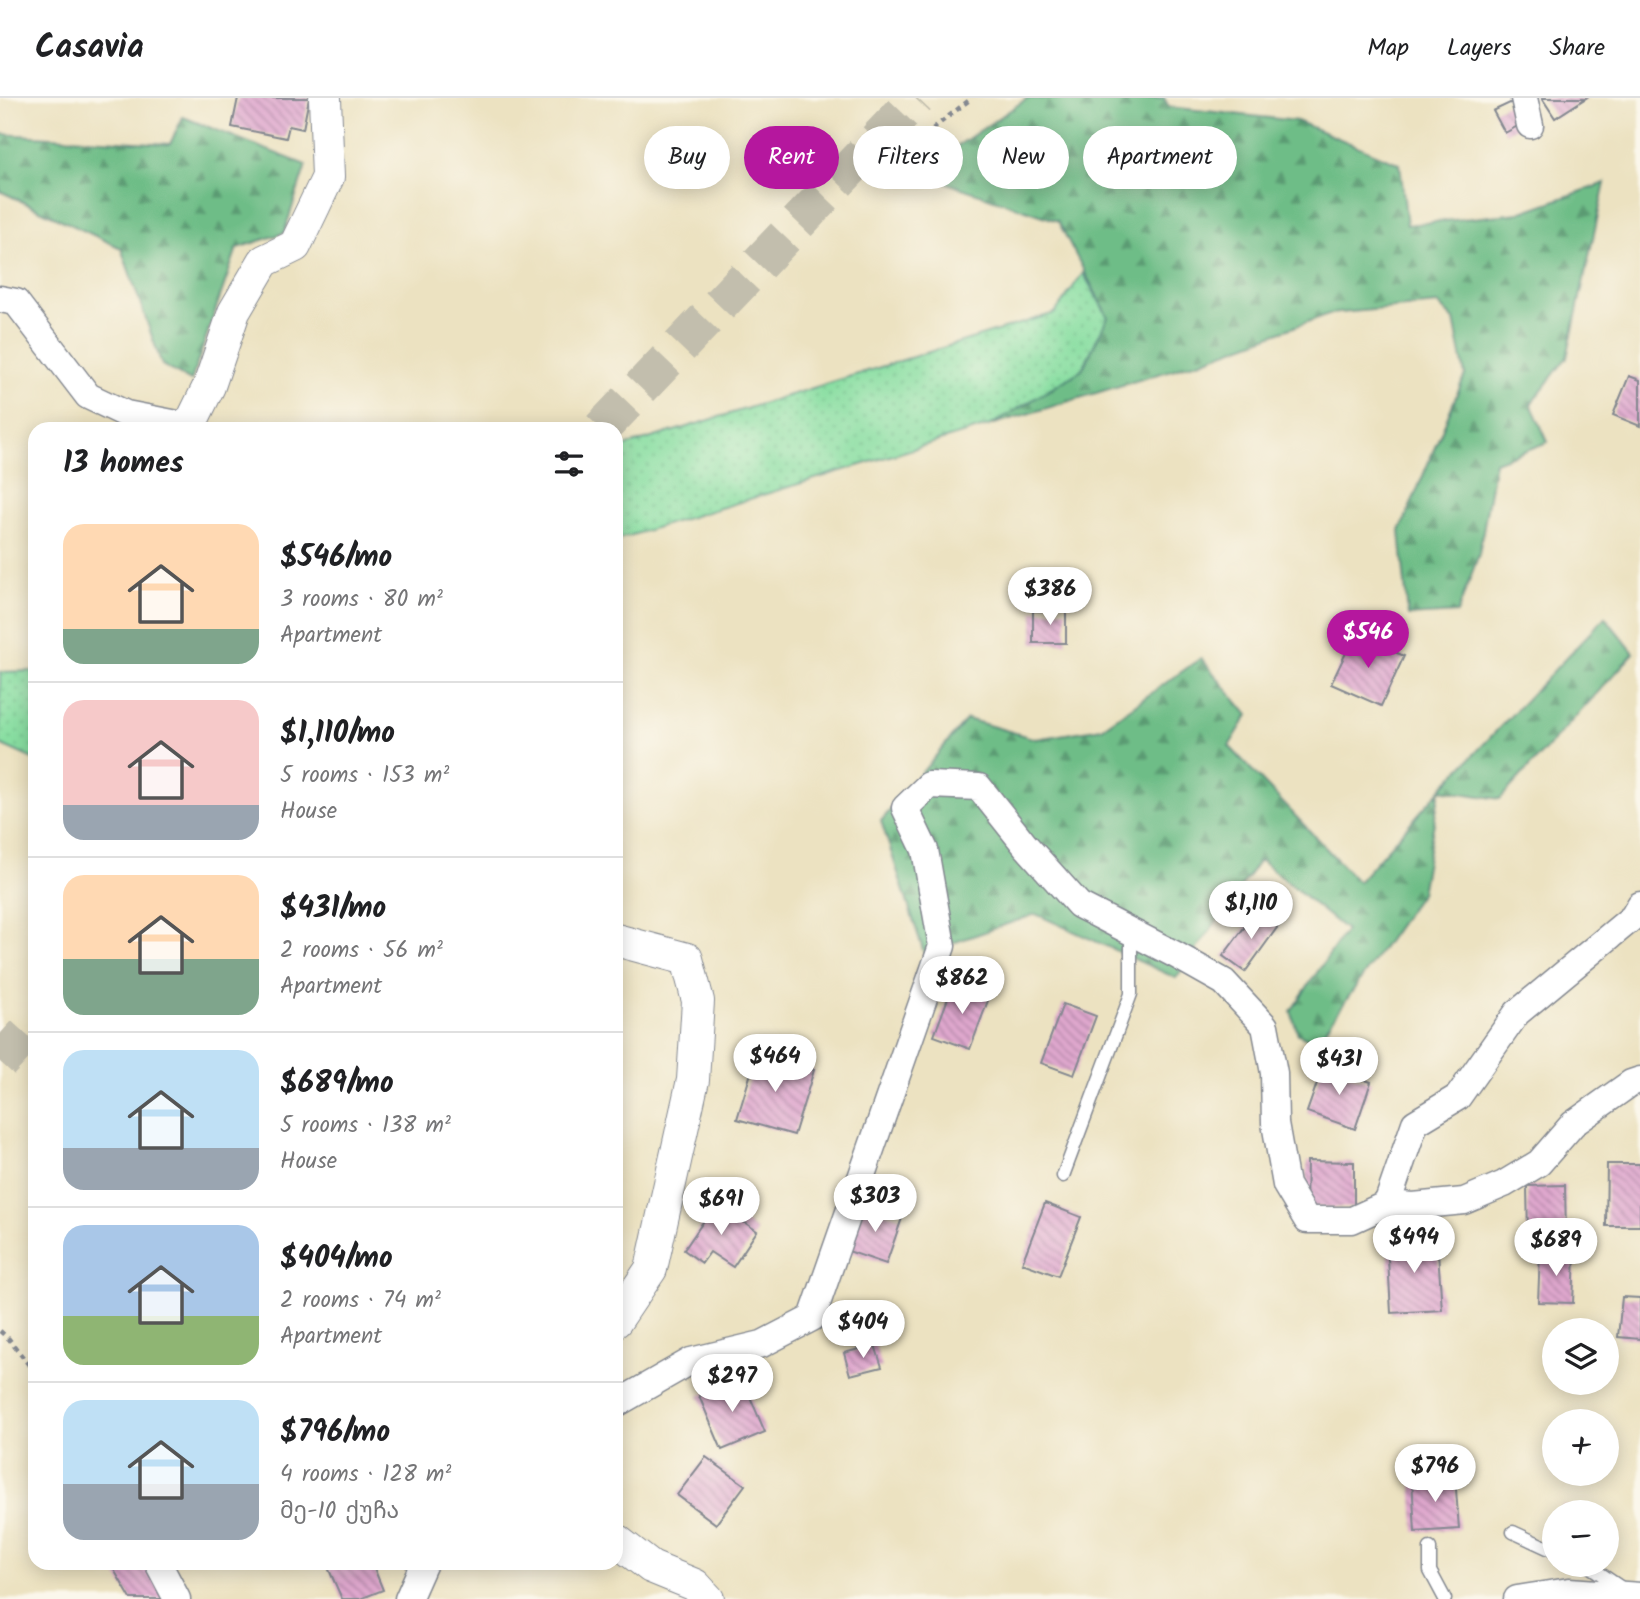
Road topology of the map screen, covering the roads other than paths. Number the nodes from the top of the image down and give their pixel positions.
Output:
1 (325, 98) edge
2 (1524, 98) edge
3 (1530, 125) dead end
4 (0, 299) edge
5 (165, 422) edge
6 (191, 422) edge
7 (1640, 905) edge
8 (1131, 931) junction
9 (623, 942) edge
10 (1640, 1080) edge
11 (1063, 1176) dead end
12 (1387, 1204) junction
13 (623, 1311) edge
14 (623, 1400) edge
15 (1513, 1532) dead end
16 (623, 1545) edge
17 (1542, 1545) edge
18 (1430, 1548) dead end
19 (162, 1570) edge
20 (421, 1570) edge
21 (1606, 1577) edge
22 (1636, 1596) edge
23 (177, 1599) edge
24 (408, 1599) edge
25 (708, 1599) edge
26 (1445, 1599) edge
27 (1517, 1599) edge

1 - 6 street
2 - 3 street
4 - 5 street
7 - 12 street
8 - 11 lane
8 - 12 street
8 - 14 street
9 - 13 street
10 - 12 street
15 - 17 lane
16 - 25 street
18 - 26 lane
19 - 23 street
20 - 24 street
21 - 22 lane
22 - 27 street

